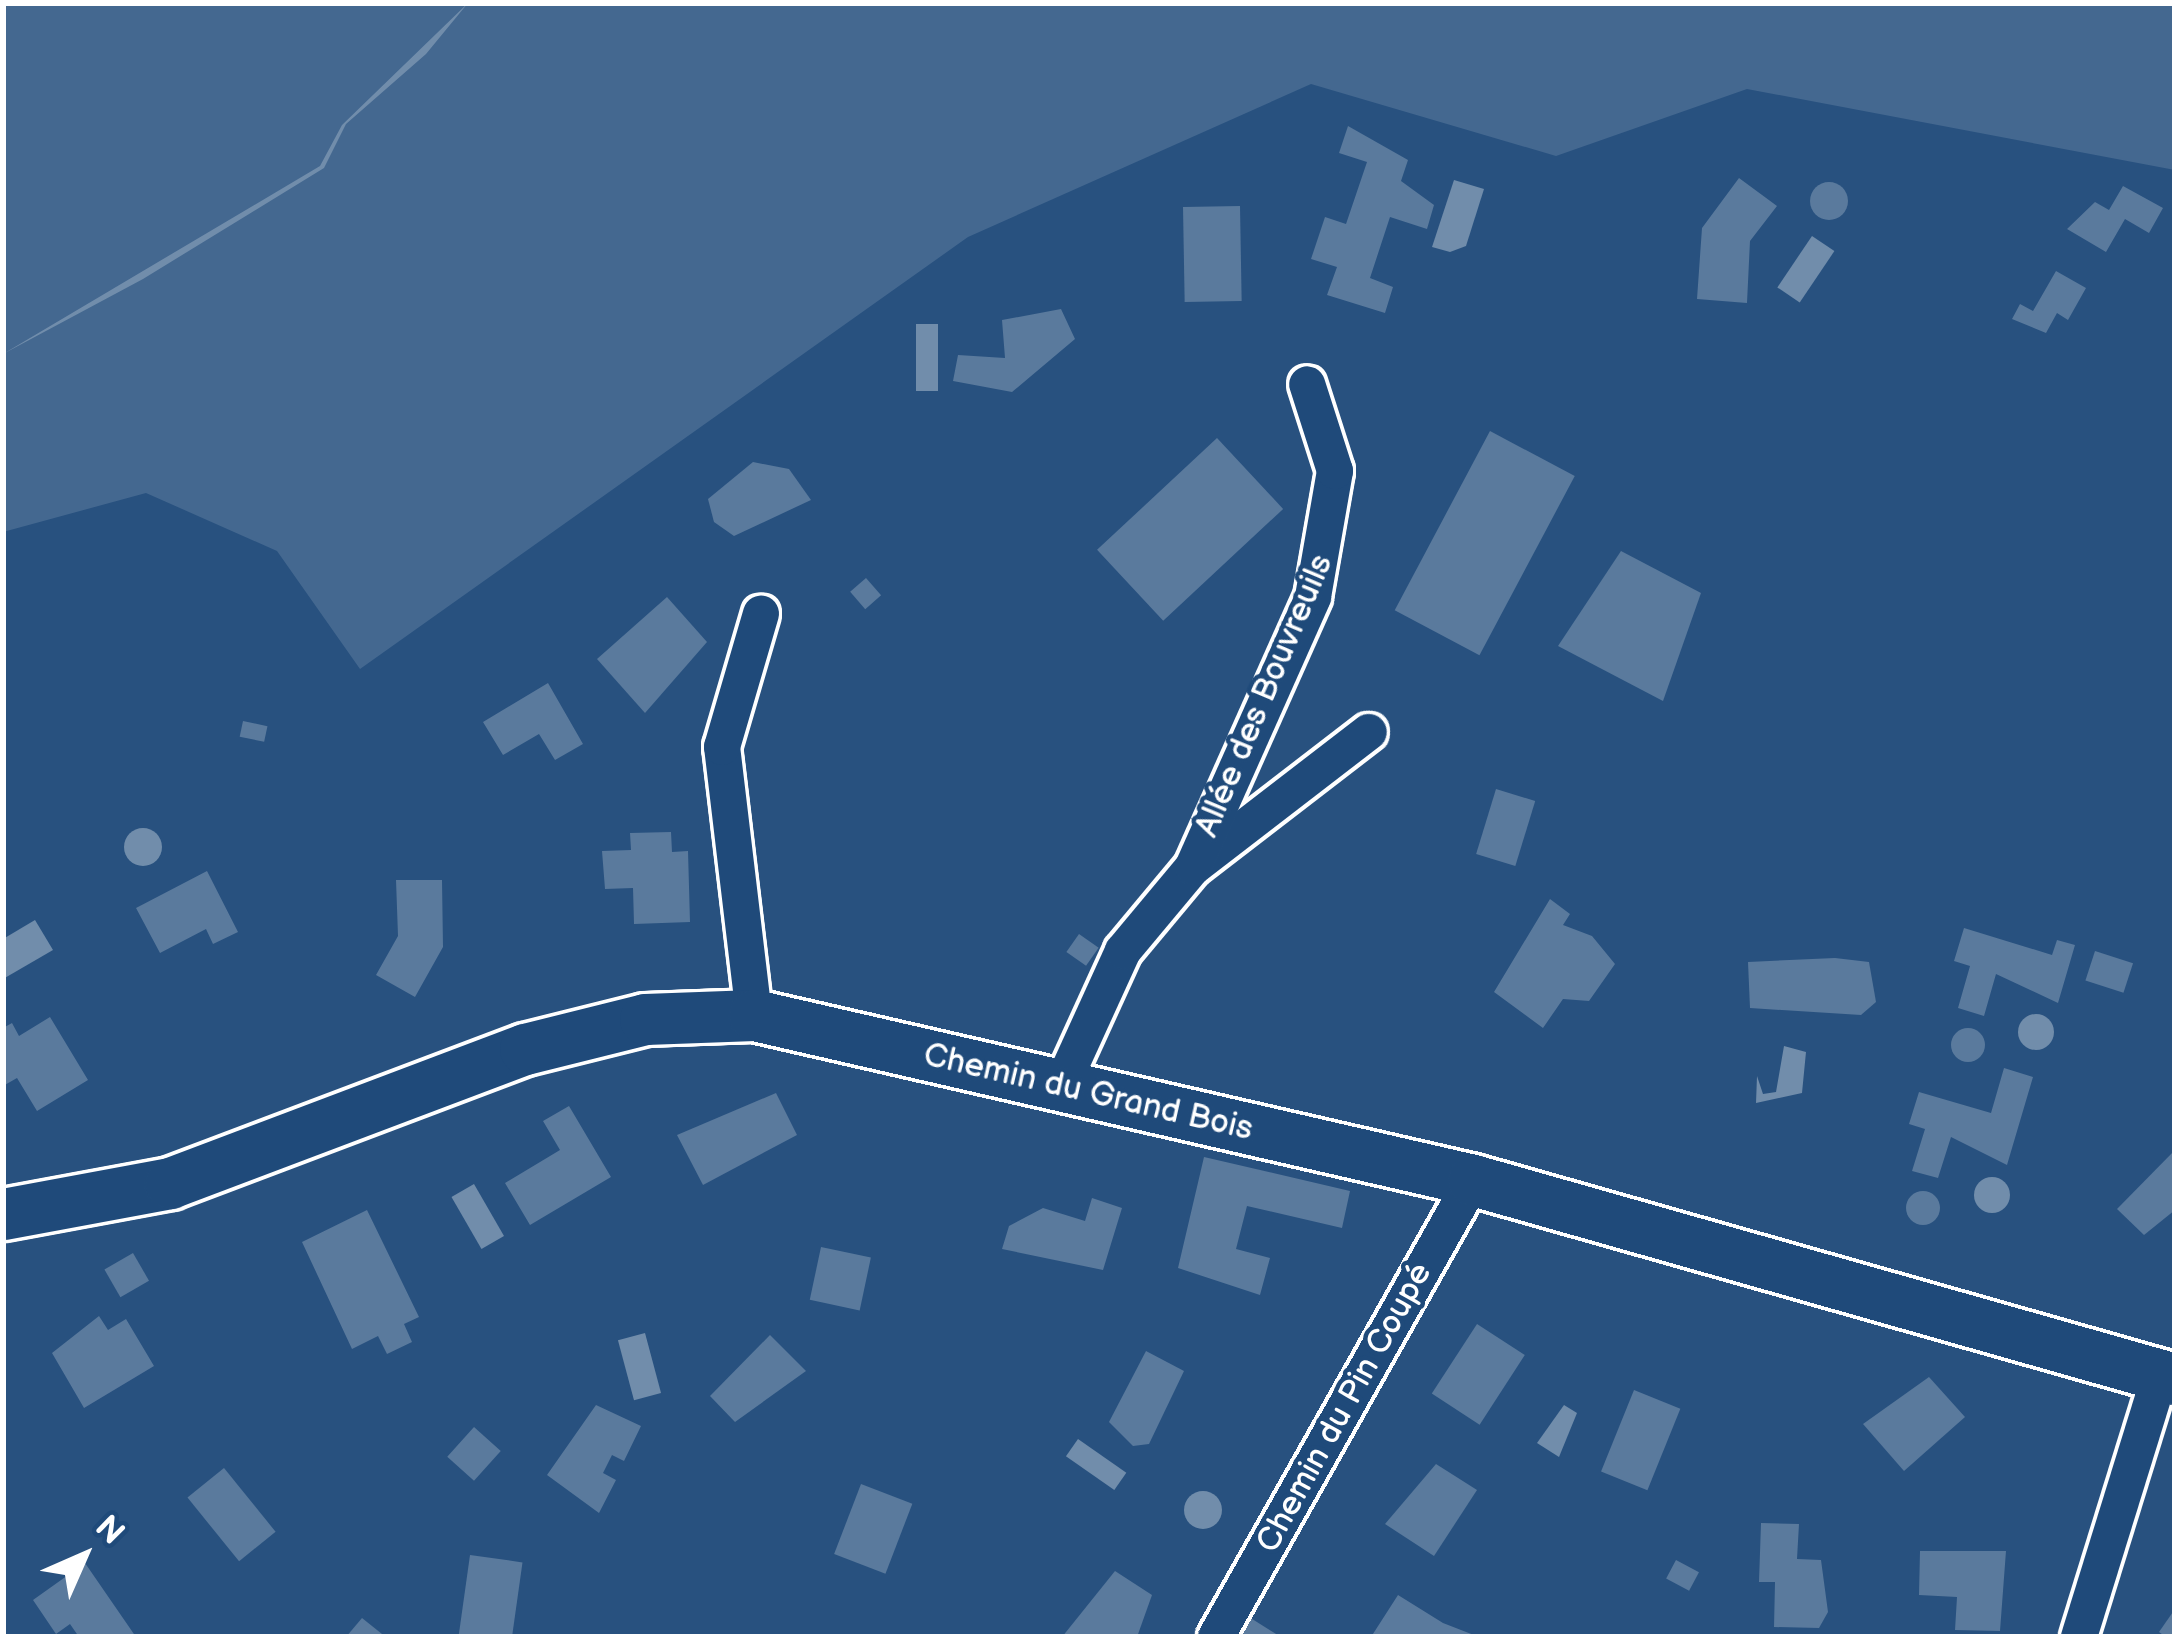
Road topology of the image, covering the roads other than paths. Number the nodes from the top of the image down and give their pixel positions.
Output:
1 (1307, 384) dead end
2 (761, 614) dead end
3 (1369, 732) dead end
4 (1193, 867) junction
5 (754, 1015) junction
6 (1061, 1087) junction
7 (1473, 1180) junction
8 (3, 1214) edge
9 (2168, 1377) edge
10 (1216, 1637) edge
11 (2079, 1637) edge

1 - 4 street, Allée des Bouvreuils
2 - 5 street
3 - 4 street, Allée des Bouvreuils
4 - 6 street, Allée des Bouvreuils
5 - 6 street, Chemin du Grand Bois
5 - 8 street, Chemin du Grand Bois
6 - 7 street, Chemin du Grand Bois
7 - 9 street, Chemin du Grand Bois
7 - 10 street, Chemin du Pin Coupé
9 - 11 street

